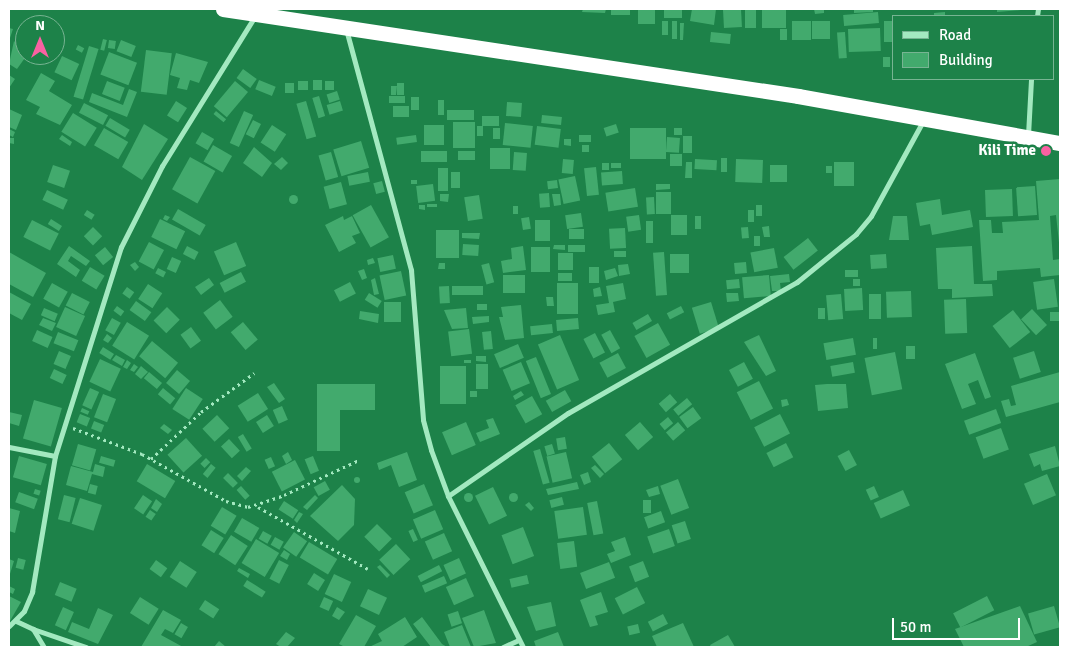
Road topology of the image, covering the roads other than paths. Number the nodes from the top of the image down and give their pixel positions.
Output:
1 (223, 9) edge
2 (256, 14) junction
3 (346, 29) junction
4 (1031, 80) edge
5 (924, 118) junction
6 (1028, 135) junction
7 (1060, 143) edge
8 (9, 447) edge
9 (55, 456) junction
10 (448, 496) junction
11 (16, 621) junction
12 (9, 626) edge
13 (33, 629) junction
14 (519, 640) junction
15 (44, 647) edge
16 (86, 647) edge
17 (503, 647) edge
18 (523, 647) edge

1 - 2 highway
2 - 3 highway
2 - 9 street
3 - 5 highway
3 - 10 street
4 - 6 street
5 - 6 highway
5 - 10 street
6 - 7 highway
8 - 9 street
9 - 11 street
10 - 14 street
11 - 12 street
11 - 13 street
13 - 15 street
13 - 16 street
14 - 17 street
14 - 18 street

